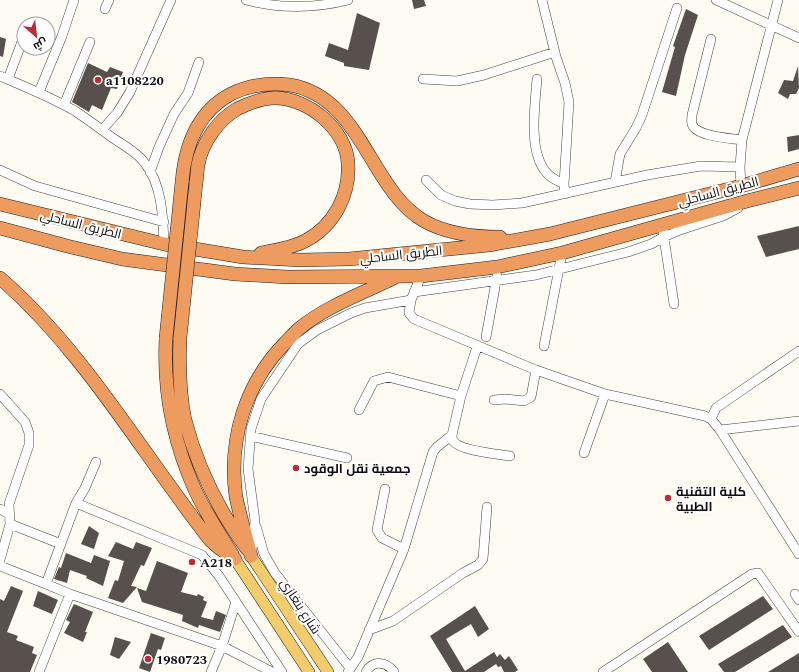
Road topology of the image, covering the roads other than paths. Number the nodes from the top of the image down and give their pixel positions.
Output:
1 (74, 0) edge
2 (109, 0) edge
3 (171, 0) edge
4 (246, 0) edge
5 (348, 0) edge
6 (542, 0) edge
7 (716, 0) edge
8 (778, 0) edge
9 (334, 2) edge
10 (677, 8) dead end
11 (105, 9) dead end
12 (772, 25) junction
13 (711, 38) dead end
14 (799, 38) edge
15 (90, 42) dead end
16 (555, 52) junction
17 (16, 53) edge
18 (199, 62) dead end
19 (4, 77) edge
20 (423, 79) dead end
21 (537, 79) dead end
22 (39, 92) junction
23 (64, 106) junction
24 (102, 130) junction
25 (742, 140) junction
26 (740, 167) junction
27 (799, 169) edge
28 (0, 170) edge
29 (150, 172) junction
30 (426, 180) dead end
31 (615, 182) junction
32 (564, 184) junction
33 (741, 186) junction
34 (799, 188) edge
35 (565, 194) junction
36 (0, 204) edge
37 (164, 222) junction
38 (0, 228) edge
39 (663, 231) junction
40 (550, 234) junction
41 (164, 244) junction
42 (562, 253) junction
43 (243, 257) junction
44 (497, 267) junction
45 (560, 269) junction
46 (398, 276) junction
47 (421, 276) junction
48 (0, 278) edge
49 (497, 281) junction
50 (413, 296) junction
51 (674, 304) dead end
52 (486, 337) dead end
53 (544, 346) dead end
54 (477, 347) junction
55 (799, 351) edge
56 (536, 370) junction
57 (0, 394) edge
58 (605, 394) junction
59 (461, 396) junction
60 (494, 400) dead end
61 (359, 410) dead end
62 (711, 418) junction
63 (799, 421) edge
64 (720, 430) junction
65 (452, 435) junction
66 (250, 436) junction
67 (584, 454) dead end
68 (510, 456) dead end
69 (347, 458) dead end
70 (96, 462) dead end
71 (385, 489) dead end
72 (76, 503) junction
73 (487, 507) dead end
74 (0, 509) edge
75 (9, 514) junction
76 (255, 521) junction
77 (10, 524) junction
78 (61, 544) junction
79 (404, 549) junction
80 (799, 554) edge
81 (251, 556) junction
82 (235, 559) junction
83 (0, 560) edge
84 (0, 566) edge
85 (46, 584) junction
86 (70, 594) junction
87 (236, 602) junction
88 (369, 630) junction
89 (799, 632) edge
90 (222, 646) junction
91 (349, 670) edge
92 (610, 670) edge
93 (38, 672) edge
94 (211, 672) edge
95 (272, 672) edge
96 (282, 672) edge
97 (309, 672) edge
98 (328, 672) edge
99 (366, 672) edge
100 (394, 672) edge

1 - 22 street
2 - 11 street
3 - 24 street
4 - 9 street
5 - 9 street
6 - 16 street
7 - 12 street
8 - 12 street
10 - 31 street
12 - 14 street
12 - 25 street
13 - 25 street
15 - 23 street
16 - 20 street
16 - 32 street
17 - 19 street
18 - 29 street
19 - 22 street
21 - 32 street
22 - 23 street
23 - 24 street
24 - 29 street
25 - 26 street
26 - 31 street
26 - 33 street
27 - 33 highway, الطريق الساحلي
28 - 37 street
29 - 37 street
30 - 35 street
31 - 35 street
32 - 35 street
33 - 40 highway, الطريق الساحلي
34 - 39 highway, الطريق الساحلي
36 - 41 highway, الطريق الساحلي
37 - 41 street
38 - 46 highway, الطريق الساحلي
39 - 42 highway, الطريق الساحلي
39 - 45 street
39 - 51 street
40 - 43 highway, الطريق الساحلي
40 - 82 highway, bridge
41 - 43 highway, الطريق الساحلي
42 - 44 highway, الطريق الساحلي
42 - 45 street
43 - 81 highway, bridge
44 - 47 highway, الطريق الساحلي
44 - 49 street
45 - 49 street
45 - 53 street
46 - 47 highway, الطريق الساحلي
46 - 81 highway
47 - 50 street
48 - 82 highway
49 - 50 street
49 - 52 street
50 - 54 street
50 - 66 street
54 - 56 street
54 - 59 street
55 - 62 street
56 - 58 street
56 - 60 street
57 - 75 street
58 - 62 street
58 - 67 street
59 - 61 street
59 - 65 street
62 - 64 street
63 - 64 street
64 - 80 street
65 - 68 street
65 - 79 street
66 - 69 street
66 - 76 street
70 - 72 street
71 - 79 street
72 - 78 street
72 - 87 street
73 - 88 street
74 - 75 street
75 - 77 street
76 - 81 street
76 - 91 street
77 - 78 street
77 - 83 street
78 - 85 street
79 - 88 street
81 - 98 main road, شارع بنغازي
82 - 97 main road
84 - 85 street
85 - 86 street
86 - 90 street
86 - 93 street
87 - 90 street
87 - 96 street
88 - 91 street
89 - 92 street
90 - 94 street
90 - 95 street
99 - 100 street

